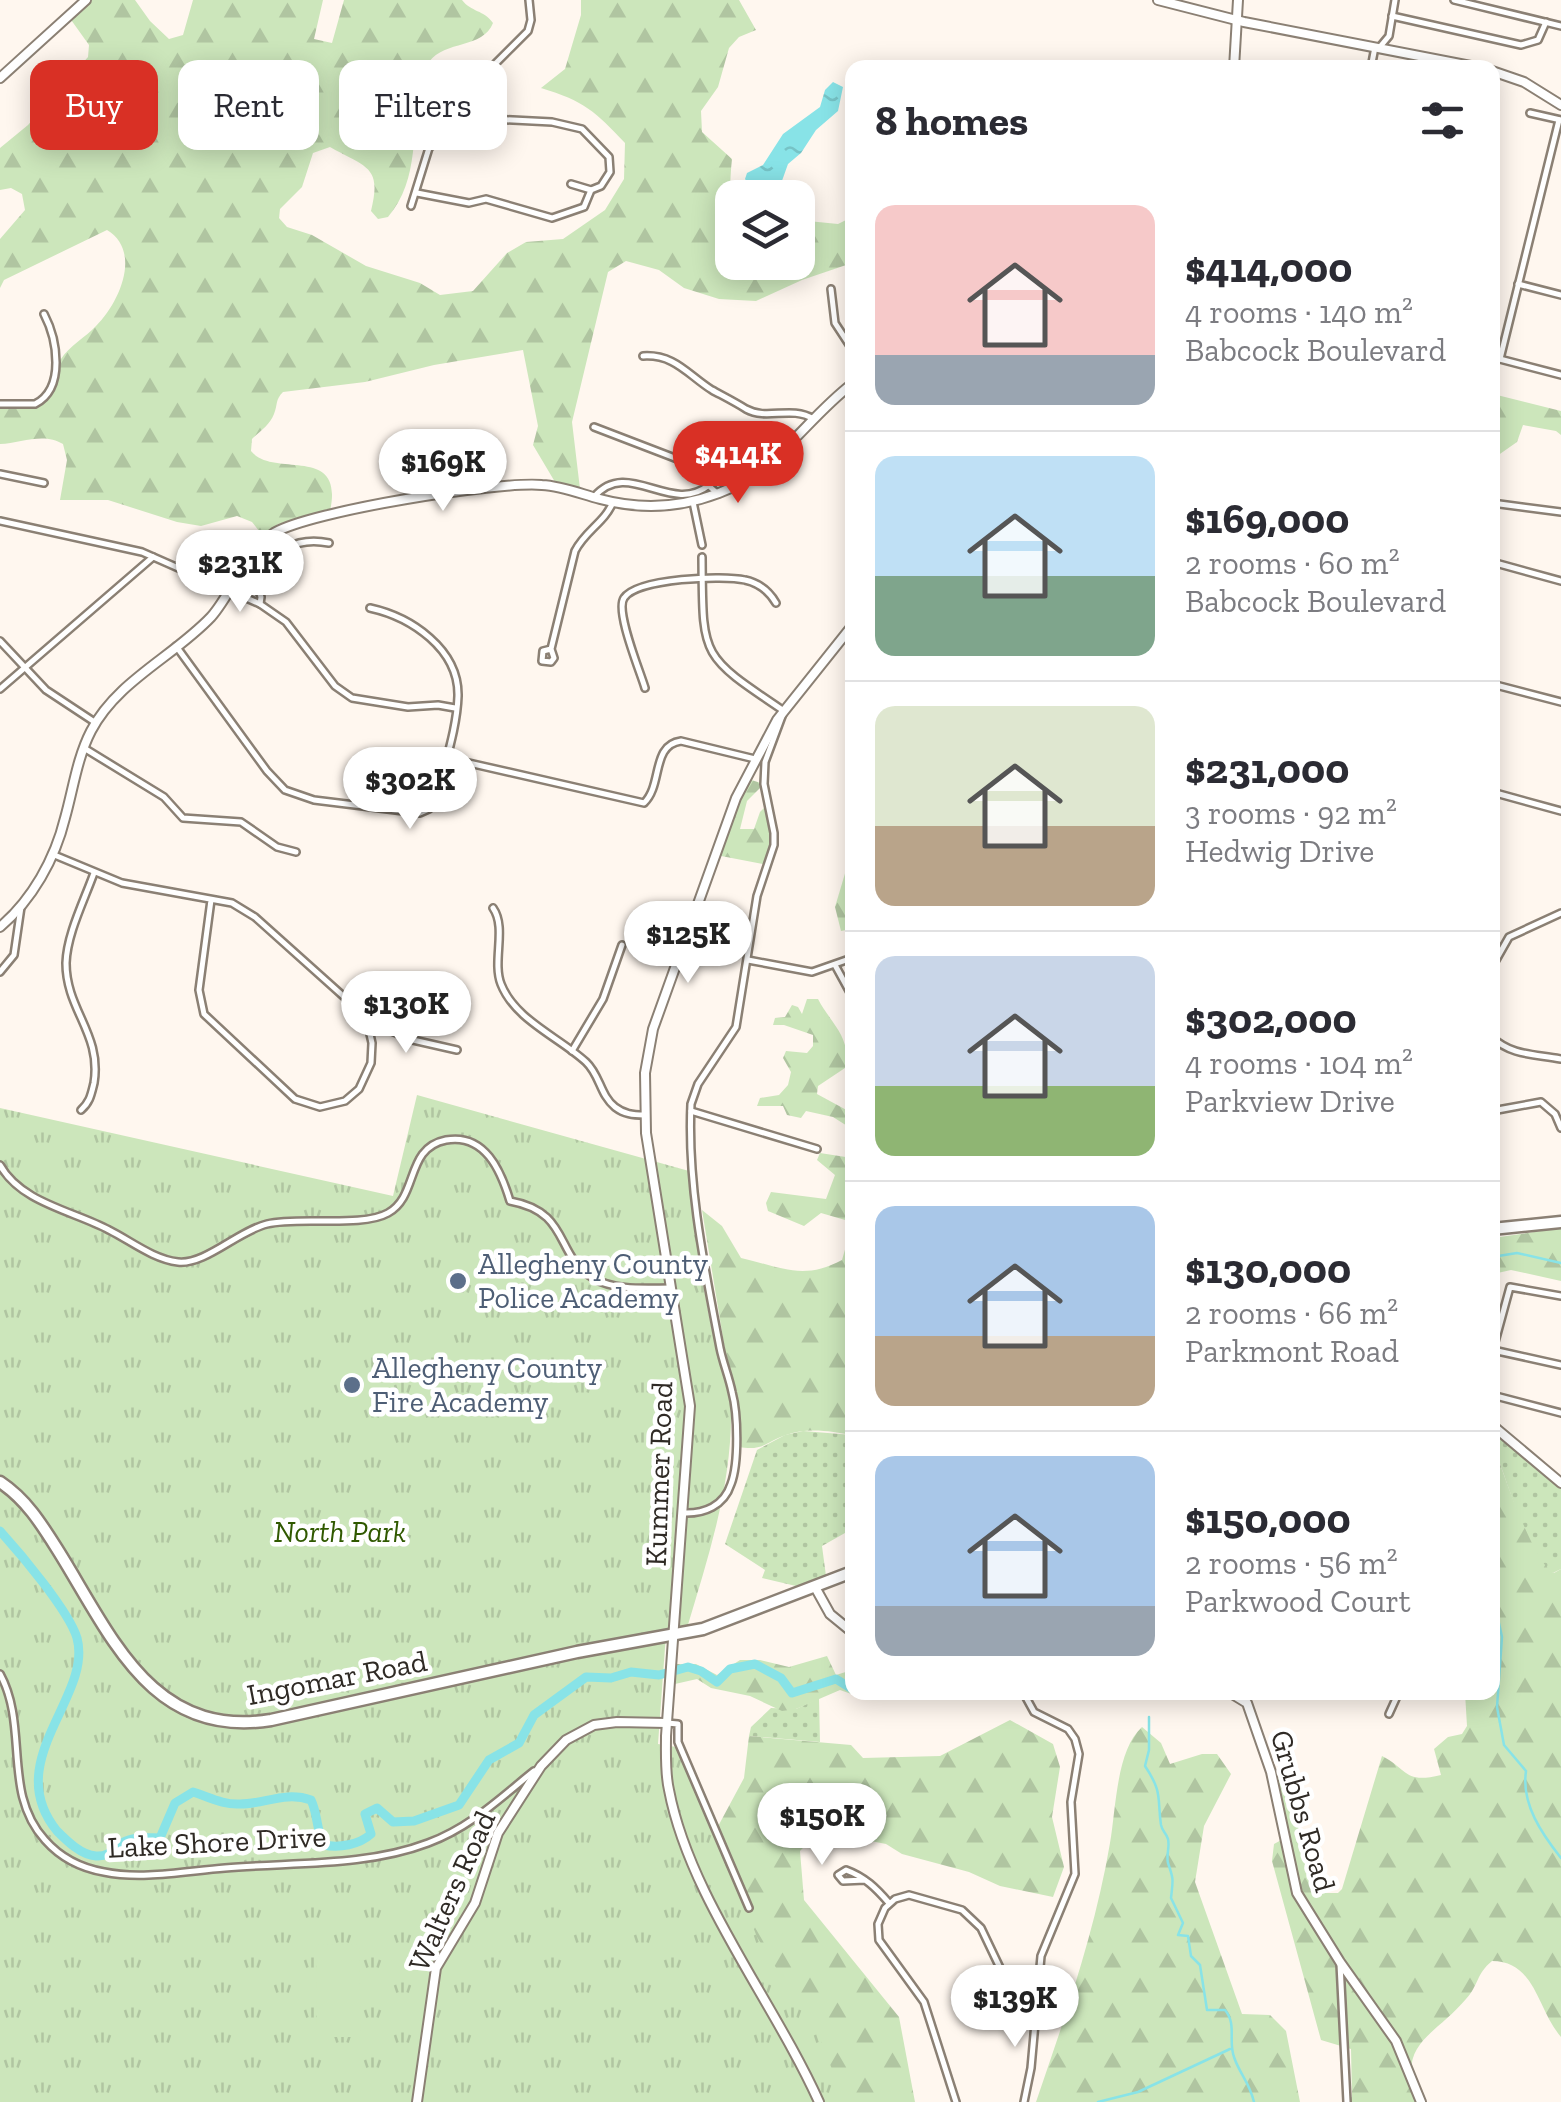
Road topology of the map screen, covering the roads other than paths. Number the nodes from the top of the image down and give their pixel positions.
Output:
1 (86, 0) edge
2 (529, 0) edge
3 (1158, 0) edge
4 (1238, 0) edge
5 (1395, 0) edge
6 (1454, 0) edge
7 (1392, 16) junction
8 (1236, 20) junction
9 (1546, 22) junction
10 (1561, 26) edge
11 (1389, 36) junction
12 (1377, 47) junction
13 (1396, 51) junction
14 (499, 60) edge
15 (1234, 60) edge
16 (1373, 60) edge
17 (1442, 60) edge
18 (1500, 73) edge
19 (0, 78) edge
20 (1559, 102) edge
21 (1530, 113) dead end
22 (507, 120) edge
23 (1560, 120) edge
24 (429, 150) edge
25 (571, 184) dead end
26 (591, 190) junction
27 (417, 193) junction
28 (411, 206) dead end
29 (1518, 284) junction
30 (832, 289) dead end
31 (1561, 295) edge
32 (44, 314) dead end
33 (845, 339) edge
34 (1500, 345) edge
35 (643, 356) dead end
36 (1500, 359) edge
37 (1561, 374) edge
38 (845, 390) edge
39 (0, 404) edge
40 (814, 419) junction
41 (594, 427) dead end
42 (0, 474) edge
43 (44, 483) dead end
44 (709, 484) junction
45 (718, 494) junction
46 (594, 497) junction
47 (613, 502) junction
48 (693, 502) junction
49 (1500, 505) edge
50 (1561, 512) edge
51 (0, 521) edge
52 (329, 543) dead end
53 (702, 545) dead end
54 (154, 556) junction
55 (702, 557) dead end
56 (1500, 564) edge
57 (702, 578) junction
58 (1561, 581) edge
59 (229, 591) junction
60 (776, 602) dead end
61 (260, 604) junction
62 (370, 608) dead end
63 (845, 635) edge
64 (0, 641) edge
65 (176, 646) junction
66 (551, 649) dead end
67 (23, 666) junction
68 (1500, 686) edge
69 (646, 688) dead end
70 (0, 689) edge
71 (1561, 702) edge
72 (456, 708) junction
73 (784, 710) junction
74 (96, 723) junction
75 (84, 748) junction
76 (446, 758) junction
77 (754, 759) junction
78 (1500, 794) edge
79 (1561, 811) edge
80 (296, 852) dead end
81 (52, 854) junction
82 (94, 874) junction
83 (211, 900) junction
84 (21, 907) junction
85 (492, 908) dead end
86 (1561, 913) edge
87 (0, 927) edge
88 (622, 945) dead end
89 (1500, 952) edge
90 (748, 960) junction
91 (845, 962) edge
92 (836, 966) junction
93 (0, 972) edge
94 (845, 983) edge
95 (367, 1020) junction
96 (1500, 1044) edge
97 (457, 1050) dead end
98 (572, 1051) junction
99 (1561, 1059) edge
100 (81, 1110) dead end
101 (1500, 1110) edge
102 (690, 1112) junction
103 (644, 1115) junction
104 (1561, 1128) edge
105 (818, 1149) dead end
106 (0, 1165) edge
107 (1561, 1222) edge
108 (1500, 1228) edge
109 (672, 1288) junction
110 (1561, 1296) edge
111 (1500, 1325) edge
112 (1500, 1353) edge
113 (1561, 1366) edge
114 (1500, 1398) edge
115 (1561, 1413) edge
116 (1500, 1432) edge
117 (0, 1482) edge
118 (1561, 1483) edge
119 (682, 1513) junction
120 (845, 1575) edge
121 (815, 1587) junction
122 (845, 1626) edge
123 (673, 1636) junction
124 (0, 1674) edge
125 (1027, 1700) edge
126 (1242, 1700) edge
127 (1396, 1700) edge
128 (1390, 1714) dead end
129 (667, 1723) junction
130 (540, 1766) junction
131 (502, 1800) junction
132 (514, 1810) junction
133 (864, 1880) dead end
134 (889, 1903) junction
135 (749, 1908) dead end
136 (1340, 1962) junction
137 (1037, 2004) junction
138 (417, 2102) edge
139 (819, 2102) edge
140 (956, 2102) edge
141 (1024, 2102) edge
142 (1347, 2102) edge
143 (1421, 2102) edge

1 - 19 street
2 - 14 street
3 - 8 street
4 - 8 street
5 - 7 street
6 - 9 street
7 - 9 street
7 - 11 street
8 - 12 street
8 - 15 street
9 - 10 street
11 - 12 street
11 - 13 street
12 - 13 street
12 - 16 street
13 - 17 street
18 - 20 street
21 - 23 street
22 - 26 street
23 - 29 street
24 - 27 street
25 - 26 street
26 - 27 street
27 - 28 street
29 - 31 street
29 - 34 street
30 - 33 street
32 - 39 street
35 - 40 street
36 - 37 street
38 - 40 street
40 - 45 street
41 - 44 street
42 - 43 street
44 - 45 street
44 - 46 street
45 - 48 street
46 - 47 street
46 - 59 street
47 - 48 street
47 - 66 street
48 - 53 street
49 - 50 street
51 - 54 street
52 - 61 street
54 - 59 street
54 - 67 street
55 - 57 street
56 - 58 street
57 - 60 street
57 - 69 street
57 - 73 street
59 - 61 street
59 - 65 street
61 - 72 street
62 - 72 street
63 - 73 street, Kummer Road
64 - 67 street
65 - 74 street
65 - 76 street
67 - 70 street
67 - 74 street
68 - 71 street
72 - 76 street
73 - 77 street, Kummer Road
73 - 90 street
74 - 75 street
75 - 80 street
75 - 81 street
76 - 77 street
77 - 103 street, Kummer Road
78 - 79 street
81 - 82 street
81 - 84 street
82 - 83 street
82 - 100 street
83 - 95 street
83 - 95 street
84 - 87 street
84 - 93 street
85 - 98 street
86 - 89 street
88 - 98 street
90 - 92 street
90 - 102 street
91 - 92 street
92 - 94 street
95 - 97 street
96 - 99 street
98 - 103 street
101 - 104 street
102 - 105 street
102 - 119 street
103 - 109 street, Kummer Road
106 - 109 street
107 - 108 main road
109 - 119 street, Kummer Road
110 - 111 street
112 - 113 street
114 - 115 street
116 - 118 street
117 - 123 main road, Ingomar Road
119 - 123 street, Kummer Road
120 - 121 main road, Ingomar Road
121 - 122 street
121 - 123 main road, Ingomar Road
123 - 129 street, Kummer Road
124 - 131 street, Lake Shore Drive
125 - 137 street
126 - 136 street, Grubbs Road
127 - 128 street
129 - 130 street, Lake Shore Drive
129 - 135 street
129 - 139 street, Kummer Road
130 - 131 street, Lake Shore Drive
130 - 132 street, Walters Road
131 - 132 street
132 - 138 street, Walters Road
133 - 134 street
134 - 137 street
134 - 140 street
136 - 142 street
136 - 143 street, Grubbs Road
137 - 141 street

